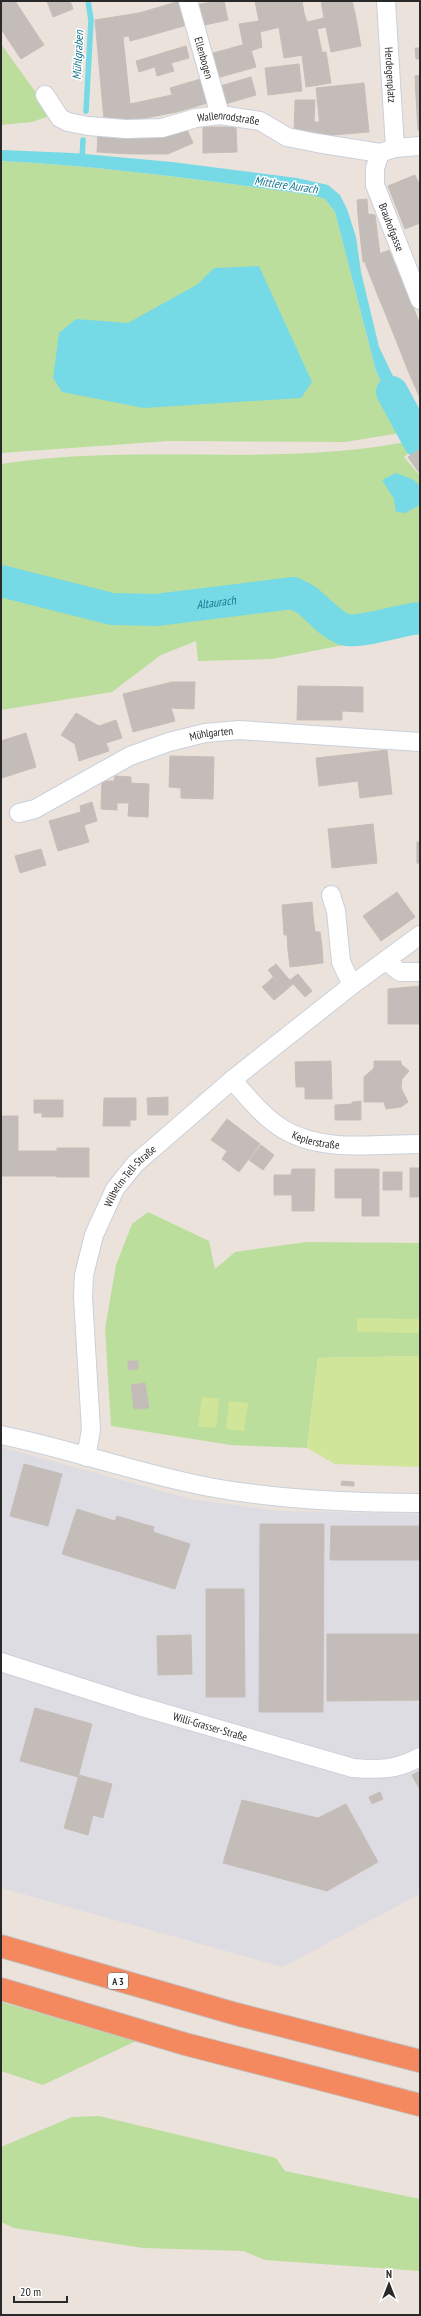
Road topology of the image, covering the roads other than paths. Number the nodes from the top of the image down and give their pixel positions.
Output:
1 (188, 1) edge
2 (386, 1) edge
3 (45, 95) dead end
4 (220, 115) junction
5 (420, 146) edge
6 (387, 150) junction
7 (420, 300) edge
8 (420, 742) edge
9 (19, 813) dead end
10 (330, 895) dead end
11 (420, 935) edge
12 (386, 961) junction
13 (420, 972) edge
14 (352, 985) junction
15 (232, 1080) junction
16 (420, 1144) edge
17 (1, 1435) edge
18 (86, 1457) junction
19 (420, 1503) edge
20 (1, 1662) edge
21 (420, 1757) edge
22 (1, 1946) edge
23 (1, 1990) edge
24 (420, 2061) edge
25 (420, 2105) edge

1 - 4 street, Ellenbogen
2 - 6 street, Herdegenplatz
3 - 4 street, Wallenrodstraße
4 - 6 street, Wallenrodstraße
5 - 6 street, Wallenrodstraße
6 - 7 street, Brauhofgasse
8 - 9 street, Mühlgarten
10 - 14 street
11 - 12 street, Wilhelm-Tell-Straße
12 - 13 street
12 - 14 street, Wilhelm-Tell-Straße
14 - 15 street, Wilhelm-Tell-Straße
15 - 16 street, Keplerstraße
15 - 18 street, Wilhelm-Tell-Straße
17 - 18 street
18 - 19 street
20 - 21 street, Willi-Grasser-Straße
22 - 24 highway, A 3
23 - 25 highway

